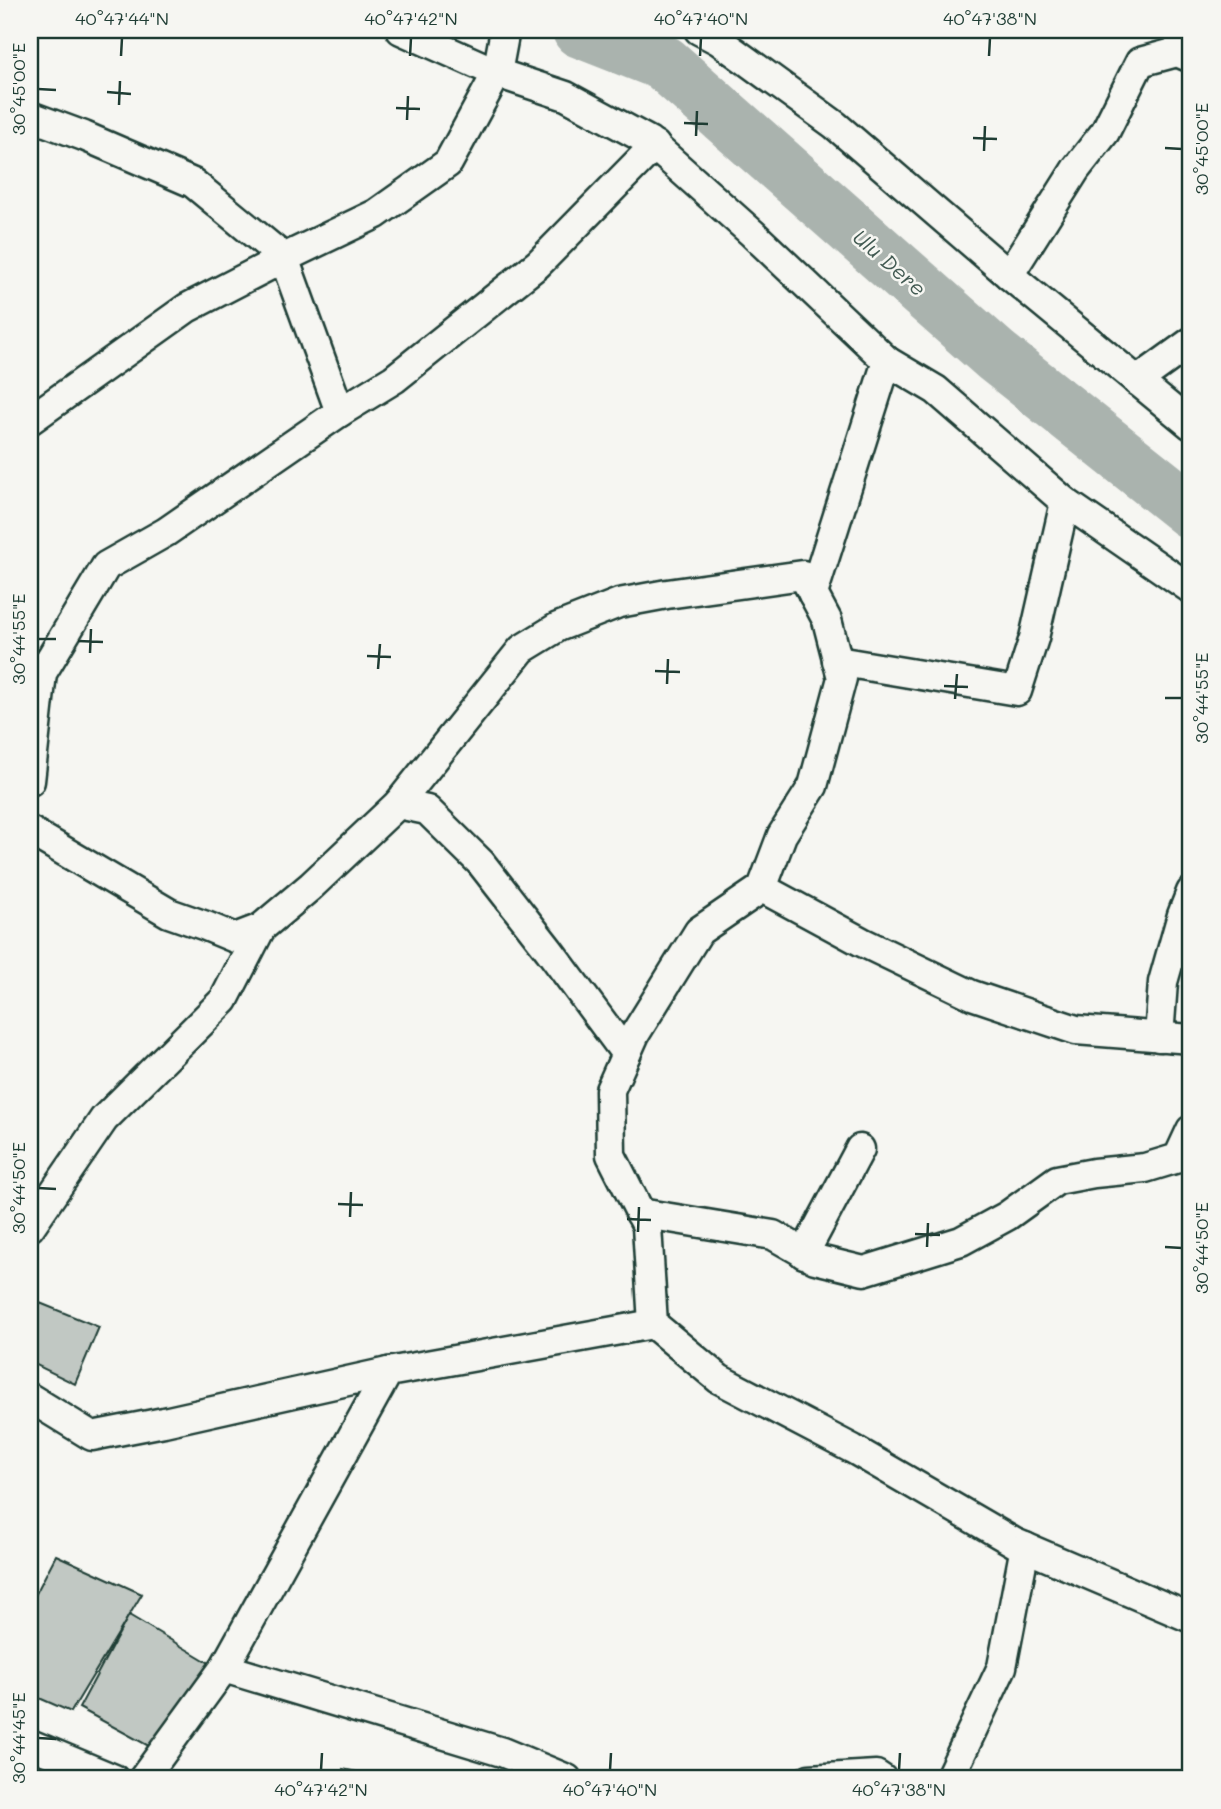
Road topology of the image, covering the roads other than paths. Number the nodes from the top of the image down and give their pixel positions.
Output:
1 (401, 30) edge
2 (505, 30) edge
3 (717, 33) edge
4 (1191, 58) edge
5 (497, 73) junction
6 (30, 116) edge
7 (655, 145) junction
8 (284, 258) junction
9 (1009, 275) junction
10 (1191, 342) edge
11 (887, 361) junction
12 (1137, 381) junction
13 (340, 412) junction
14 (30, 420) edge
15 (1191, 425) edge
16 (1065, 502) junction
17 (1191, 589) edge
18 (813, 594) junction
19 (837, 661) junction
20 (30, 781) edge
21 (398, 804) junction
22 (30, 831) edge
23 (762, 888) junction
24 (1191, 892) edge
25 (261, 928) junction
26 (1159, 1037) junction
27 (1191, 1039) edge
28 (626, 1054) junction
29 (1191, 1130) edge
30 (860, 1149) dead end
31 (640, 1213) junction
32 (33, 1217) edge
33 (804, 1254) junction
34 (653, 1324) junction
35 (388, 1372) junction
36 (30, 1398) edge
37 (1026, 1547) junction
38 (1191, 1618) edge
39 (224, 1668) junction
40 (30, 1744) edge
41 (114, 1779) edge
42 (143, 1779) edge
43 (567, 1779) edge
44 (809, 1779) edge
45 (882, 1779) edge
46 (949, 1779) edge

1 - 5 street
2 - 5 street
3 - 9 street
4 - 9 street
5 - 7 street
5 - 8 street
6 - 8 street
7 - 11 street
7 - 13 street
8 - 13 street
8 - 14 street
9 - 12 street
10 - 12 street
11 - 16 street
11 - 18 street
12 - 15 street
13 - 20 street
16 - 17 street
16 - 19 street
18 - 19 street
18 - 21 street
19 - 23 street
21 - 25 street
21 - 28 street
22 - 25 street
23 - 26 street
23 - 28 street
24 - 26 street
25 - 32 street
26 - 27 street
28 - 31 street
29 - 33 street
30 - 33 street
31 - 33 street
31 - 34 street
34 - 35 street
34 - 37 street
35 - 36 street
35 - 39 street
37 - 38 street
37 - 46 street
39 - 42 street
39 - 43 street
40 - 41 street
44 - 45 street

